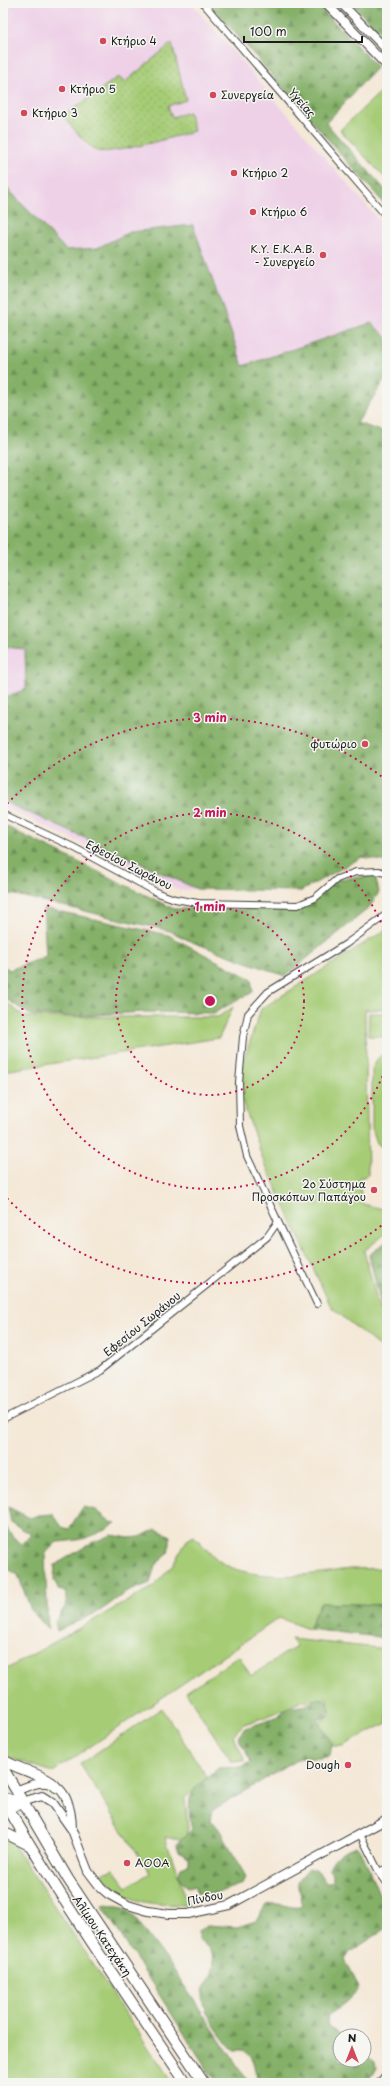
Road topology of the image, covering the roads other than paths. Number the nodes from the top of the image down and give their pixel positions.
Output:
1 (203, 3) edge
2 (326, 3) edge
3 (341, 3) edge
4 (387, 50) edge
5 (386, 64) edge
6 (387, 217) edge
7 (3, 814) edge
8 (387, 874) edge
9 (387, 914) edge
10 (277, 1223) junction
11 (317, 1304) dead end
12 (3, 1419) edge
13 (3, 1760) edge
14 (3, 1768) edge
15 (56, 1787) junction
16 (16, 1790) junction
17 (3, 1797) edge
18 (22, 1802) junction
19 (6, 1812) edge
20 (387, 1819) edge
21 (72, 1830) junction
22 (3, 1832) edge
23 (360, 1834) junction
24 (29, 1845) junction
25 (387, 1868) edge
26 (379, 1872) junction
27 (387, 1883) edge
28 (178, 2071) junction
29 (387, 2073) edge
30 (200, 2080) edge
31 (176, 2083) edge
32 (186, 2083) edge
33 (379, 2083) edge

1 - 6 street, Υγείας
2 - 5 street
3 - 4 street
7 - 8 street, Εφεσίου Σωράνου
9 - 10 street
10 - 11 street
10 - 12 street, Εφεσίου Σωράνου
13 - 15 main road
14 - 16 main road, Αλίμου Κατεχάκη
15 - 16 street
15 - 21 street, Πίνδου
16 - 17 main road
16 - 18 main road, Αλίμου Κατεχάκη
17 - 18 main road
17 - 19 main road, Αλίμου Κατεχάκη
18 - 19 main road
18 - 21 street, Πίνδου
18 - 30 main road, Αλίμου Κατεχάκη
19 - 24 main road, Αλίμου Κατεχάκη
20 - 23 street, Πίνδου
21 - 23 street, Πίνδου
22 - 24 main road
23 - 26 street
24 - 28 main road, Αλίμου Κατεχάκη
25 - 26 street
26 - 27 street
28 - 31 main road
28 - 32 main road, Αλίμου Κατεχάκη
29 - 33 street

